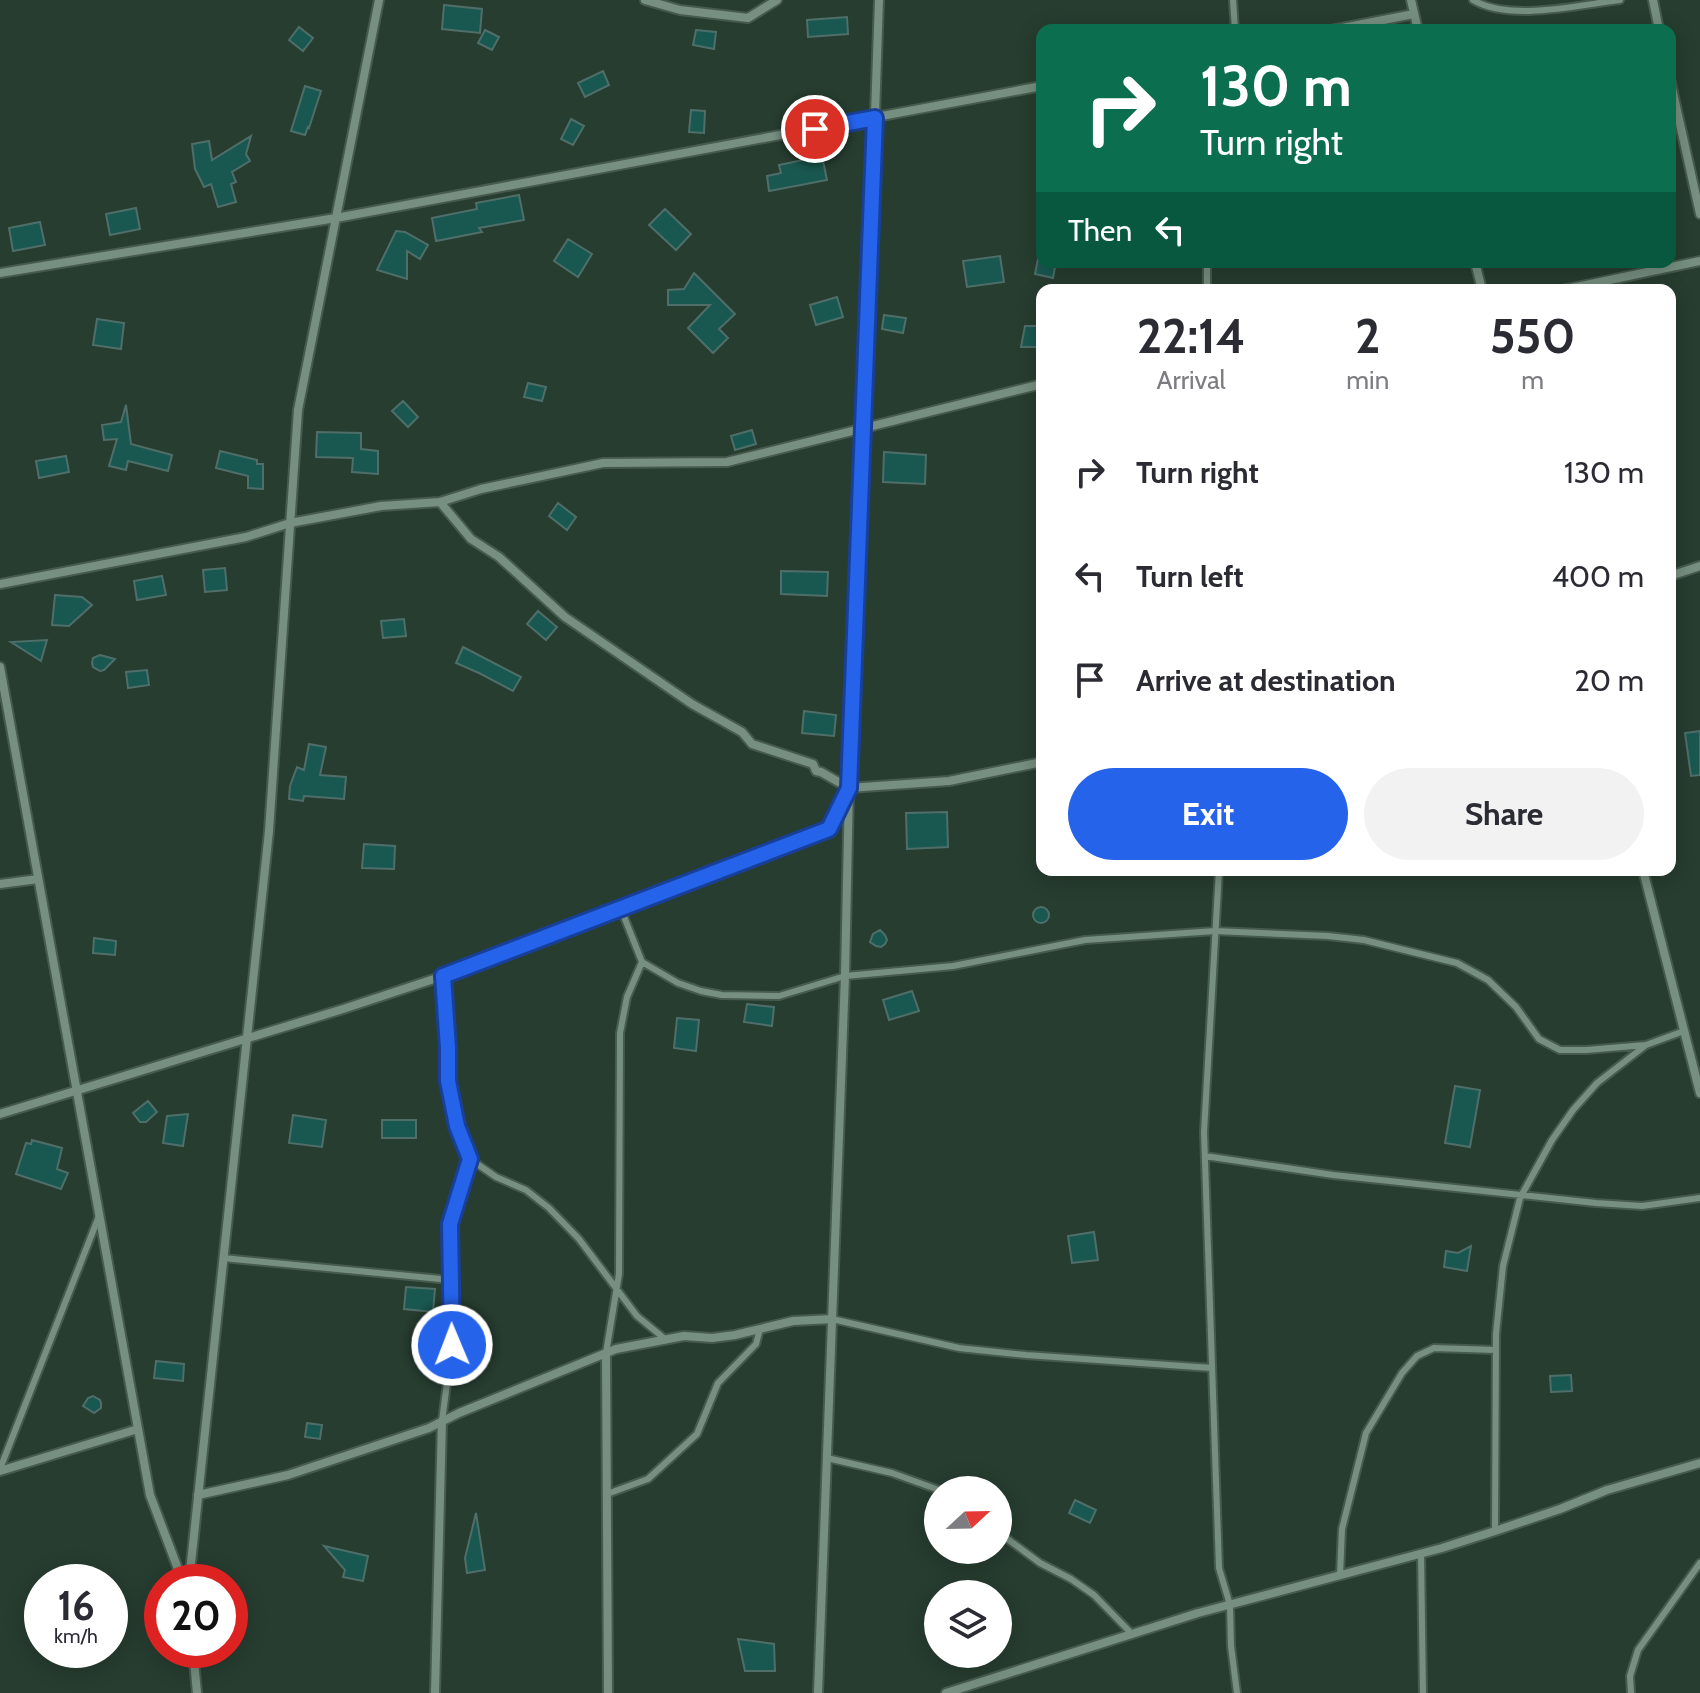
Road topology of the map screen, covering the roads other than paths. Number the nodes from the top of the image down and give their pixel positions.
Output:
1 (379, 0) edge
2 (645, 0) edge
3 (777, 0) edge
4 (879, 0) edge
5 (1233, 0) edge
6 (1411, 0) edge
7 (1473, 0) edge
8 (1620, 0) edge
9 (1653, 0) edge
10 (1414, 14) junction
11 (1235, 24) edge
12 (1363, 24) edge
13 (1416, 24) edge
14 (1658, 24) edge
15 (1036, 87) edge
16 (1676, 106) edge
17 (875, 118) junction
18 (1700, 214) edge
19 (336, 218) junction
20 (1700, 261) edge
21 (1676, 266) edge
22 (1667, 268) edge
23 (0, 273) edge
24 (1591, 284) edge
25 (1036, 386) edge
26 (864, 429) junction
27 (440, 502) junction
28 (290, 523) junction
29 (1700, 566) edge
30 (1676, 574) edge
31 (0, 584) edge
32 (0, 667) edge
33 (1036, 763) edge
34 (849, 788) junction
35 (1219, 876) edge
36 (1645, 876) edge
37 (38, 879) junction
38 (0, 884) edge
39 (621, 909) junction
40 (1215, 931) junction
41 (642, 962) junction
42 (443, 976) junction
43 (845, 976) junction
44 (1684, 1031) junction
45 (247, 1039) junction
46 (1646, 1045) junction
47 (77, 1090) junction
48 (1700, 1093) edge
49 (0, 1114) edge
50 (1205, 1156) junction
51 (470, 1159) junction
52 (1522, 1195) junction
53 (1700, 1198) edge
54 (99, 1215) junction
55 (223, 1258) junction
56 (451, 1280) junction
57 (617, 1289) junction
58 (832, 1319) junction
59 (760, 1329) junction
60 (666, 1340) junction
61 (1496, 1350) junction
62 (606, 1353) junction
63 (1212, 1368) junction
64 (442, 1421) junction
65 (138, 1429) junction
66 (827, 1458) junction
67 (1700, 1463) edge
68 (0, 1470) edge
69 (924, 1485) edge
70 (607, 1494) junction
71 (198, 1495) junction
72 (1495, 1531) junction
73 (1012, 1542) edge
74 (1421, 1553) junction
75 (1700, 1563) edge
76 (179, 1564) edge
77 (188, 1564) edge
78 (1340, 1575) junction
79 (1230, 1605) junction
80 (1132, 1634) junction
81 (195, 1668) edge
82 (197, 1693) edge
83 (435, 1693) edge
84 (608, 1693) edge
85 (818, 1693) edge
86 (946, 1693) edge
87 (1237, 1693) edge
88 (1423, 1693) edge
89 (1631, 1693) edge

1 - 19 street
2 - 3 street
4 - 17 street
5 - 11 lane
6 - 10 street
7 - 8 lane
9 - 14 street
10 - 12 street
10 - 13 street
15 - 17 street
16 - 18 street
17 - 19 street
17 - 26 street
19 - 23 street
19 - 28 street
20 - 21 street
22 - 24 street
25 - 26 street
26 - 27 street
26 - 34 street
27 - 28 street
27 - 34 street
28 - 31 street
28 - 45 street
29 - 30 street
32 - 37 street
33 - 34 street
34 - 39 street
34 - 43 street
35 - 40 lane
36 - 44 street
37 - 38 street
37 - 47 street
39 - 41 lane
39 - 42 street
40 - 43 lane
40 - 46 lane
40 - 50 lane
41 - 43 lane
41 - 57 lane
42 - 45 street
42 - 51 lane
43 - 58 street
44 - 46 lane
44 - 48 street
45 - 47 street
45 - 55 street
46 - 52 lane
47 - 49 street
47 - 54 street
50 - 52 lane
50 - 63 lane
51 - 56 lane
51 - 57 lane
52 - 53 lane
52 - 61 lane
54 - 65 street
54 - 68 lane
55 - 56 lane
55 - 71 street
56 - 64 lane
57 - 60 lane
57 - 62 lane
58 - 59 street
58 - 63 lane
58 - 66 street
59 - 60 street
59 - 70 lane
60 - 62 street
61 - 72 lane
61 - 78 lane
62 - 64 street
62 - 70 street
63 - 79 lane
64 - 71 street
64 - 83 street
65 - 68 street
65 - 76 street
66 - 69 lane
66 - 85 street
67 - 72 street
70 - 84 street
71 - 77 street
72 - 74 street
73 - 80 lane
74 - 78 street
74 - 88 lane
75 - 89 lane
78 - 79 street
79 - 80 street
79 - 87 lane
80 - 86 street
81 - 82 street

